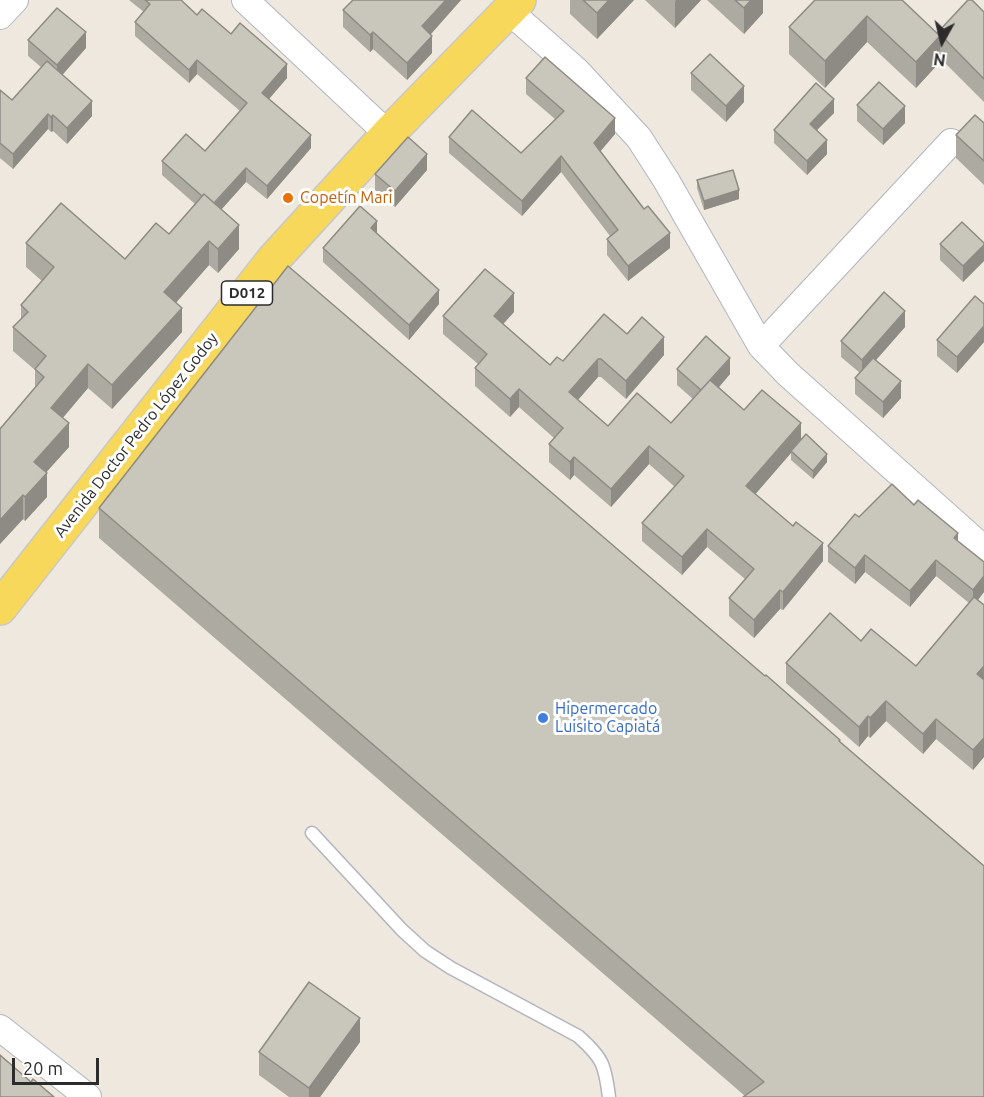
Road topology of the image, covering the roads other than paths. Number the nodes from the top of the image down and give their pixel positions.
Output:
1 (15, 0) edge
2 (245, 0) edge
3 (514, 5) edge
4 (0, 16) edge
5 (388, 134) junction
6 (951, 142) dead end
7 (761, 346) junction
8 (984, 549) edge
9 (0, 608) edge
10 (312, 833) dead end
11 (0, 1028) edge
12 (88, 1097) edge
13 (609, 1097) edge

1 - 4 street
2 - 5 street
3 - 5 main road, Avenida Doctor Pedro López Godoy / D012
3 - 7 street
5 - 9 main road, Avenida Doctor Pedro López Godoy / D012
6 - 7 street
7 - 8 street
10 - 13 lane
11 - 12 street

